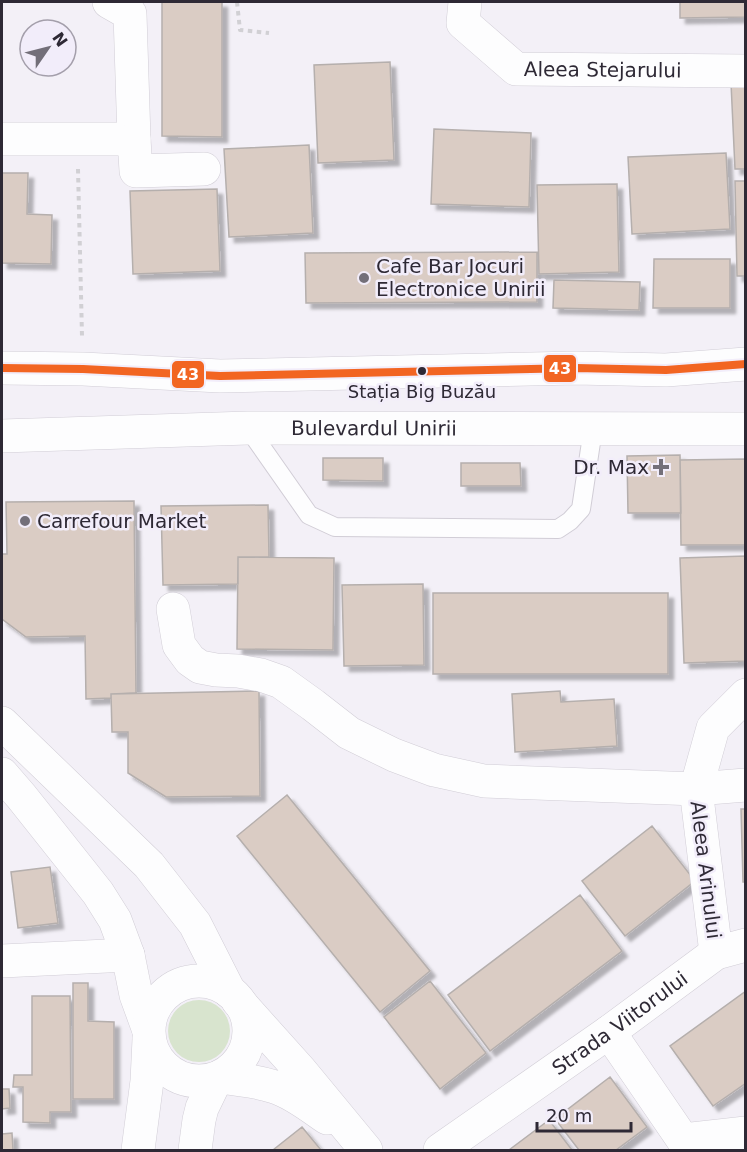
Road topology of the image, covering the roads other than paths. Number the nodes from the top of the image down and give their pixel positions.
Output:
1 (109, 2) edge
2 (465, 2) edge
3 (746, 70) edge
4 (2, 139) edge
5 (134, 140) junction
6 (204, 169) dead end
7 (746, 364) edge
8 (2, 368) edge
9 (248, 428) junction
10 (593, 429) junction
11 (746, 429) edge
12 (2, 436) edge
13 (173, 609) dead end
14 (746, 695) edge
15 (2, 723) edge
16 (2, 774) edge
17 (746, 785) edge
18 (696, 789) junction
19 (731, 949) edge
20 (128, 955) junction
21 (2, 961) edge
22 (234, 996) junction
23 (609, 1032) junction
24 (149, 1034) junction
25 (218, 1078) junction
26 (746, 1133) edge
27 (360, 1143) edge
28 (138, 1150) edge
29 (195, 1150) edge
30 (440, 1150) edge

1 - 5 main road
2 - 3 main road, Aleea Stejarului
4 - 5 main road
5 - 6 main road
7 - 8 main road
9 - 10 main road, Bulevardul Unirii
9 - 10 lane
9 - 12 main road, Bulevardul Unirii
10 - 11 main road, Bulevardul Unirii
13 - 18 main road
14 - 18 main road, Aleea Arinului
15 - 22 main road
16 - 20 main road
17 - 18 main road
18 - 19 main road, Aleea Arinului
19 - 23 main road, Strada Viitorului
20 - 21 main road
20 - 24 main road
22 - 24 main road
22 - 25 main road
22 - 27 main road
23 - 26 main road
23 - 30 main road, Strada Viitorului
24 - 25 main road
24 - 28 main road
25 - 27 main road
25 - 29 main road

